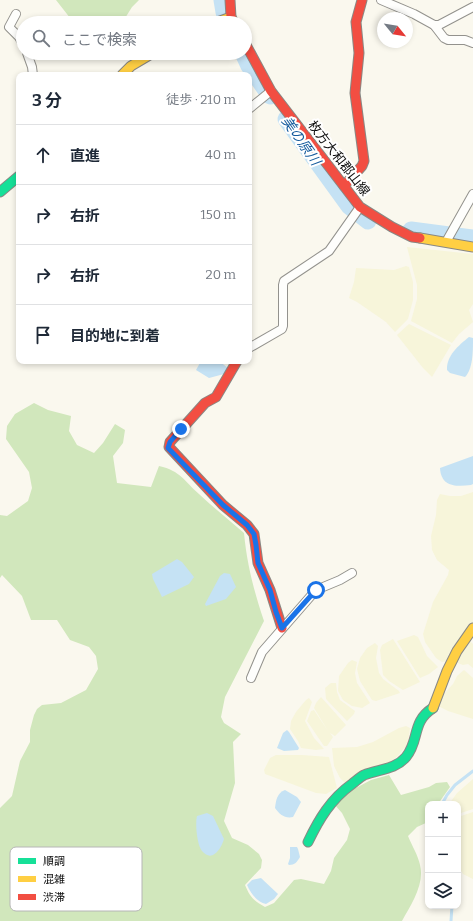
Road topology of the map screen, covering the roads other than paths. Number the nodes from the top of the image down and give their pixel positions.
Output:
1 (230, 0) edge
2 (362, 0) edge
3 (381, 0) edge
4 (473, 7) edge
5 (16, 14) dead end
6 (232, 16) edge
7 (434, 25) junction
8 (16, 34) edge
9 (473, 43) edge
10 (252, 56) edge
11 (30, 60) edge
12 (141, 60) edge
13 (33, 72) edge
14 (125, 72) edge
15 (271, 91) junction
16 (252, 107) edge
17 (16, 179) edge
18 (344, 186) junction
19 (0, 192) edge
20 (473, 194) edge
21 (360, 206) junction
22 (446, 242) junction
23 (473, 247) edge
24 (252, 346) edge
25 (235, 364) edge
26 (352, 573) dead end
27 (282, 628) junction
28 (473, 628) edge
29 (251, 678) dead end
30 (308, 842) dead end

1 - 6 street
2 - 18 street
3 - 7 street
4 - 7 street
5 - 8 street
7 - 9 street
10 - 15 street, 枚方大和郡山線
11 - 13 street
12 - 14 street
15 - 16 street
15 - 18 street, 枚方大和郡山線
17 - 19 street
18 - 21 street, 枚方大和郡山線
20 - 22 street
21 - 22 street, 枚方大和郡山線
21 - 24 street
22 - 23 street, 枚方大和郡山線
25 - 27 street
26 - 27 street
27 - 29 street
28 - 30 street

